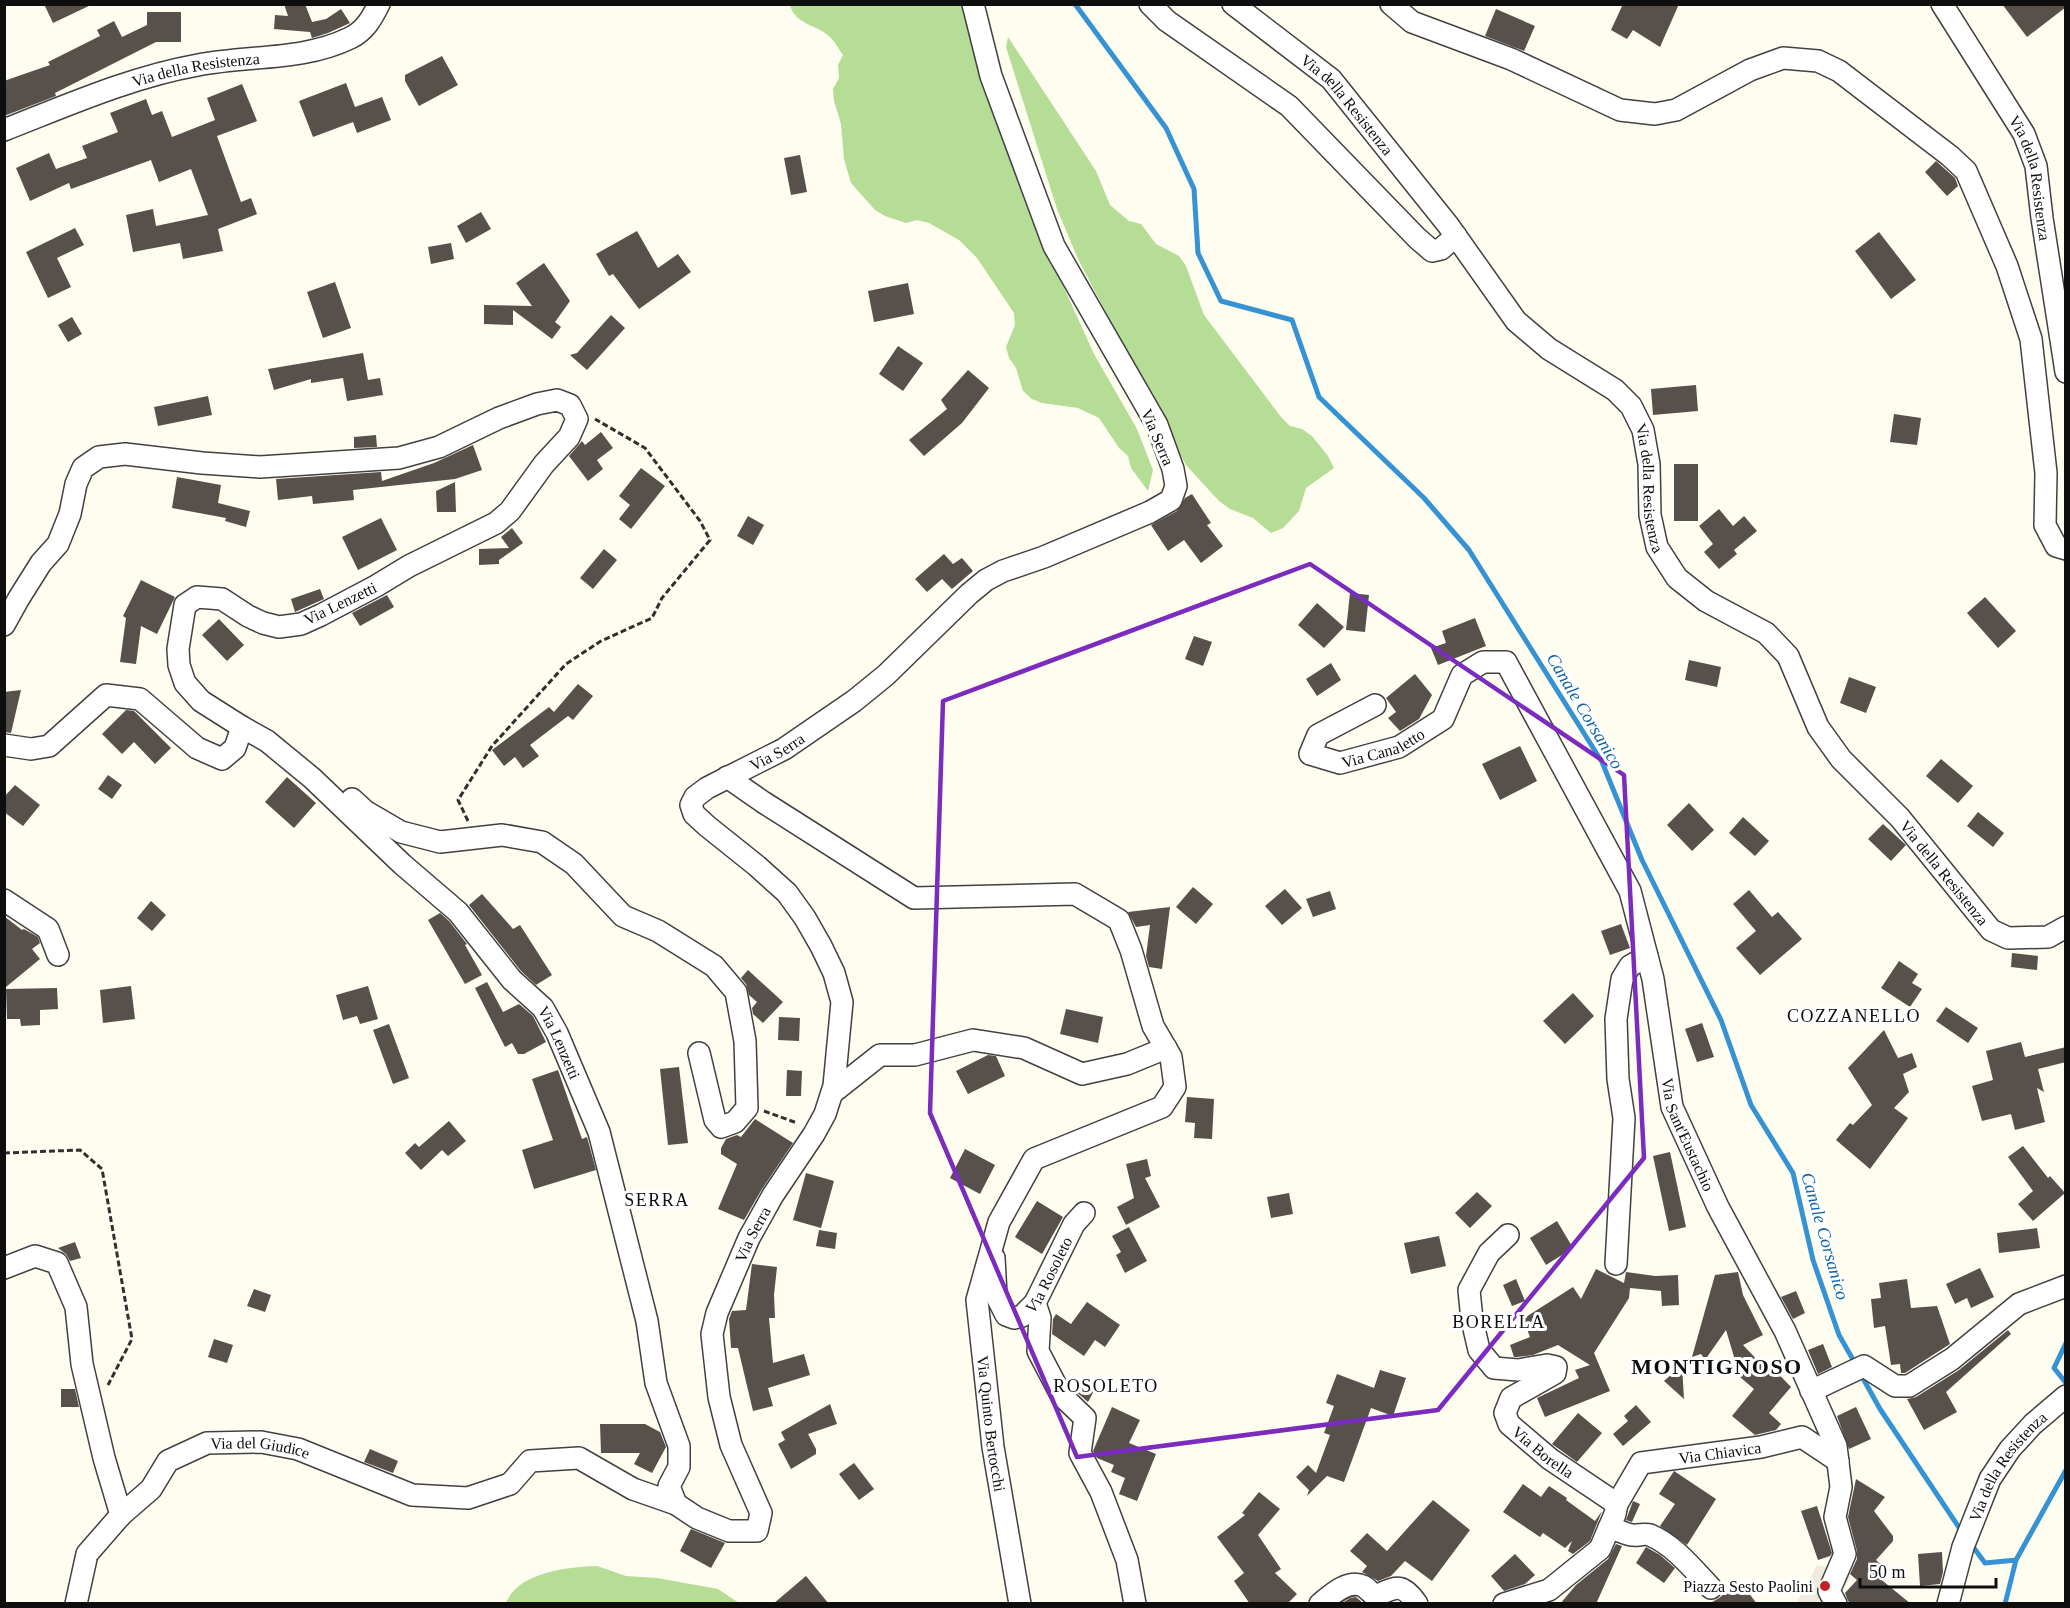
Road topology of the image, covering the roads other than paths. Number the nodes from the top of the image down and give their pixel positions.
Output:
1 (379, 4) edge
2 (973, 4) edge
3 (1150, 4) edge
4 (1233, 4) edge
5 (1391, 4) edge
6 (1942, 4) edge
7 (4, 130) edge
8 (1456, 236) junction
9 (2066, 372) edge
10 (2066, 549) edge
11 (4, 625) edge
12 (1506, 662) joint
13 (1375, 705) dead end
14 (242, 728) junction
15 (267, 741) junction
16 (4, 745) edge
17 (728, 777) junction
18 (4, 900) edge
19 (2066, 927) edge
20 (58, 955) dead end
21 (1647, 956) junction
22 (1166, 1048) junction
23 (699, 1053) dead end
24 (832, 1093) junction
25 (1084, 1213) dead end
26 (1508, 1235) dead end
27 (993, 1242) junction
28 (1616, 1264) dead end
29 (4, 1268) edge
30 (2066, 1286) edge
31 (1035, 1303) junction
32 (1811, 1391) junction
33 (2063, 1398) edge
34 (1838, 1461) junction
35 (676, 1504) junction
36 (1617, 1504) junction
37 (120, 1515) junction
38 (1609, 1528) junction
39 (1711, 1588) dead end
40 (76, 1604) edge
41 (1020, 1604) edge
42 (1135, 1604) edge
43 (1320, 1604) edge
44 (1417, 1604) edge
45 (1504, 1604) edge
46 (1836, 1604) edge
47 (1948, 1604) edge

1 - 7 street, Via della Resistenza
2 - 17 street, Via Serra
3 - 8 street
4 - 8 street, Via della Resistenza
5 - 10 street
6 - 9 street, Via della Resistenza
8 - 19 street, Via della Resistenza
11 - 14 street, Via Lenzetti
12 - 13 street, Via Canaletto
12 - 21 street, Via Sant'Eustachio
14 - 15 street, Via Lenzetti
14 - 16 street
15 - 23 street
15 - 35 street, Via Lenzetti
17 - 22 street, Via Quinto Bertocchi
17 - 24 street, Via Serra
18 - 20 street
21 - 28 street
21 - 32 street, Via Sant'Eustachio
22 - 24 street
22 - 27 street, Via Quinto Bertocchi
24 - 35 street, Via Serra
25 - 31 street, Via Rosoleto
26 - 36 street, Via Borella
27 - 31 street, Via Rosoleto
27 - 41 street, Via Quinto Bertocchi
29 - 37 street
30 - 32 street
31 - 42 street
32 - 34 street, Via Sant'Eustachio
33 - 47 street, Via della Resistenza
34 - 36 street, Via Chiavica
34 - 46 street, Via Sant'Eustachio
35 - 37 street, Via del Giudice
36 - 38 street
37 - 40 street, Via del Giudice
38 - 39 street
38 - 45 street
43 - 44 street

